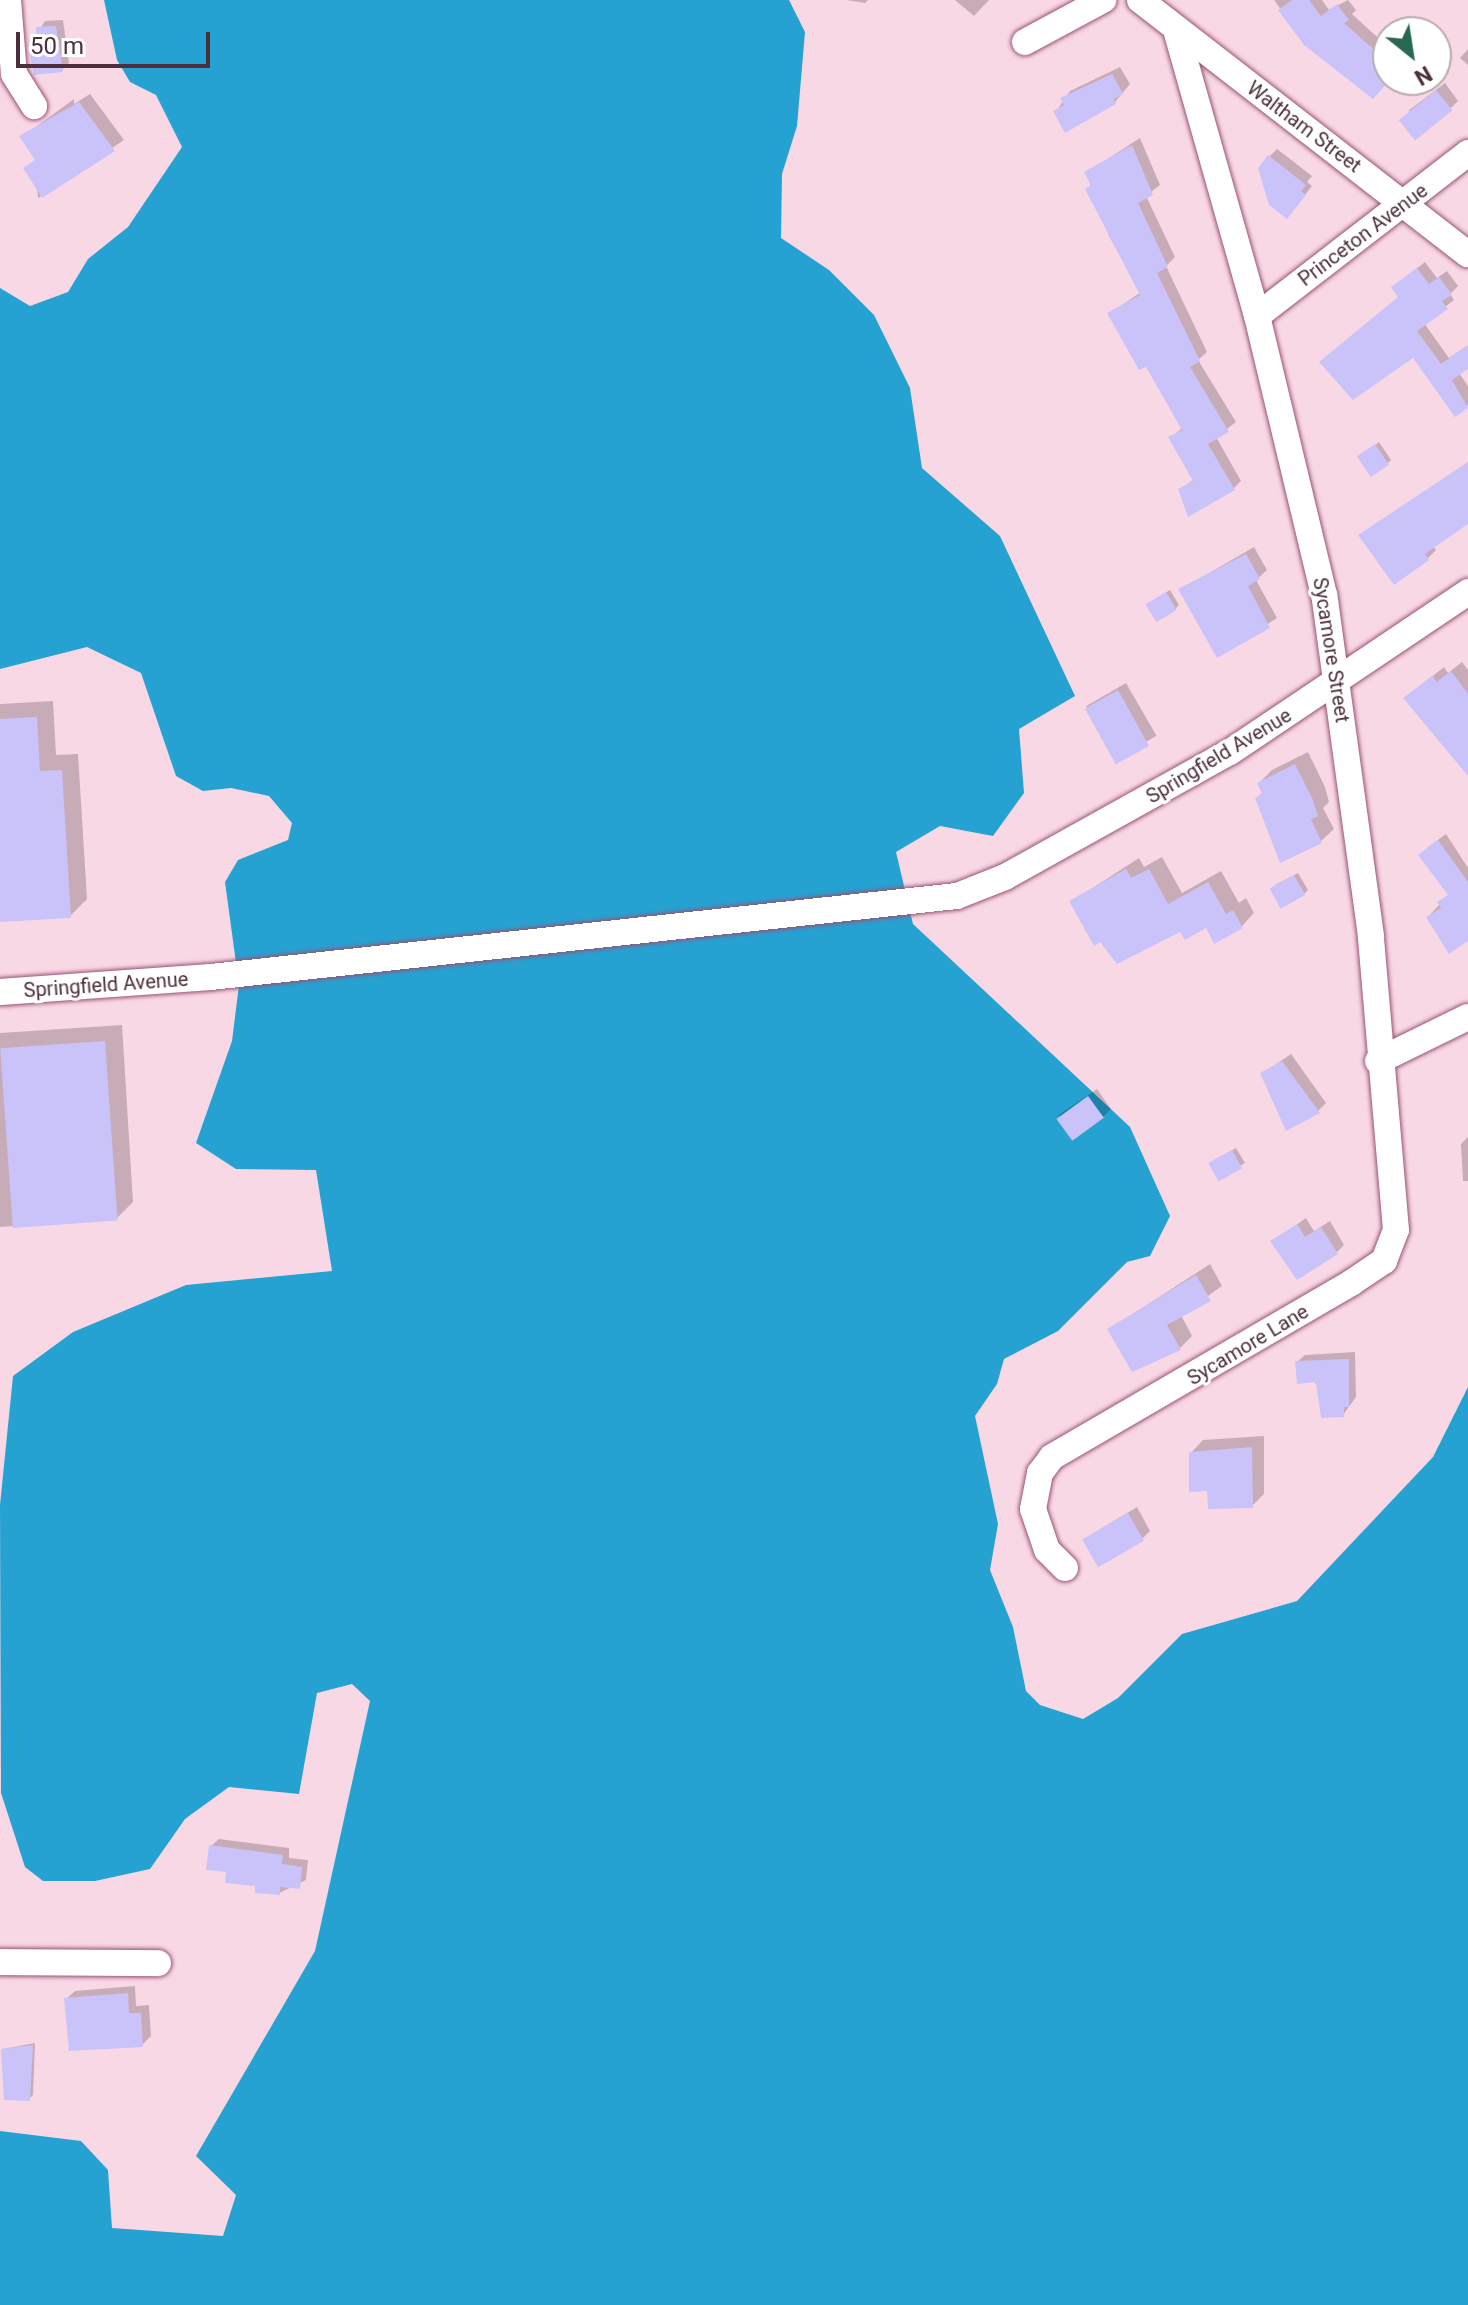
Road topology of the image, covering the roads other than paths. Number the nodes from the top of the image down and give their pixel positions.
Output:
1 (8, 0) edge
2 (1103, 0) edge
3 (1140, 0) edge
4 (1176, 29) junction
5 (1025, 42) dead end
6 (34, 106) dead end
7 (1468, 153) edge
8 (1405, 204) junction
9 (1468, 254) edge
10 (1257, 316) junction
11 (1468, 592) edge
12 (1337, 683) junction
13 (0, 992) edge
14 (1468, 1017) edge
15 (1378, 1061) junction
16 (1364, 1274) joint
17 (1065, 1568) dead end
18 (0, 1962) edge
19 (158, 1963) dead end

1 - 6 street
2 - 5 street
3 - 4 street, Waltham Street
4 - 8 street, Waltham Street
4 - 10 street, Sycamore Street
7 - 8 street, Princeton Avenue
8 - 9 street, Waltham Street
8 - 10 street, Princeton Avenue
10 - 12 street, Sycamore Street
11 - 12 street, Springfield Avenue
12 - 13 street, Springfield Avenue
12 - 15 street, Sycamore Street
14 - 15 street
15 - 16 street, Sycamore Street
16 - 17 street, Sycamore Lane
18 - 19 street

